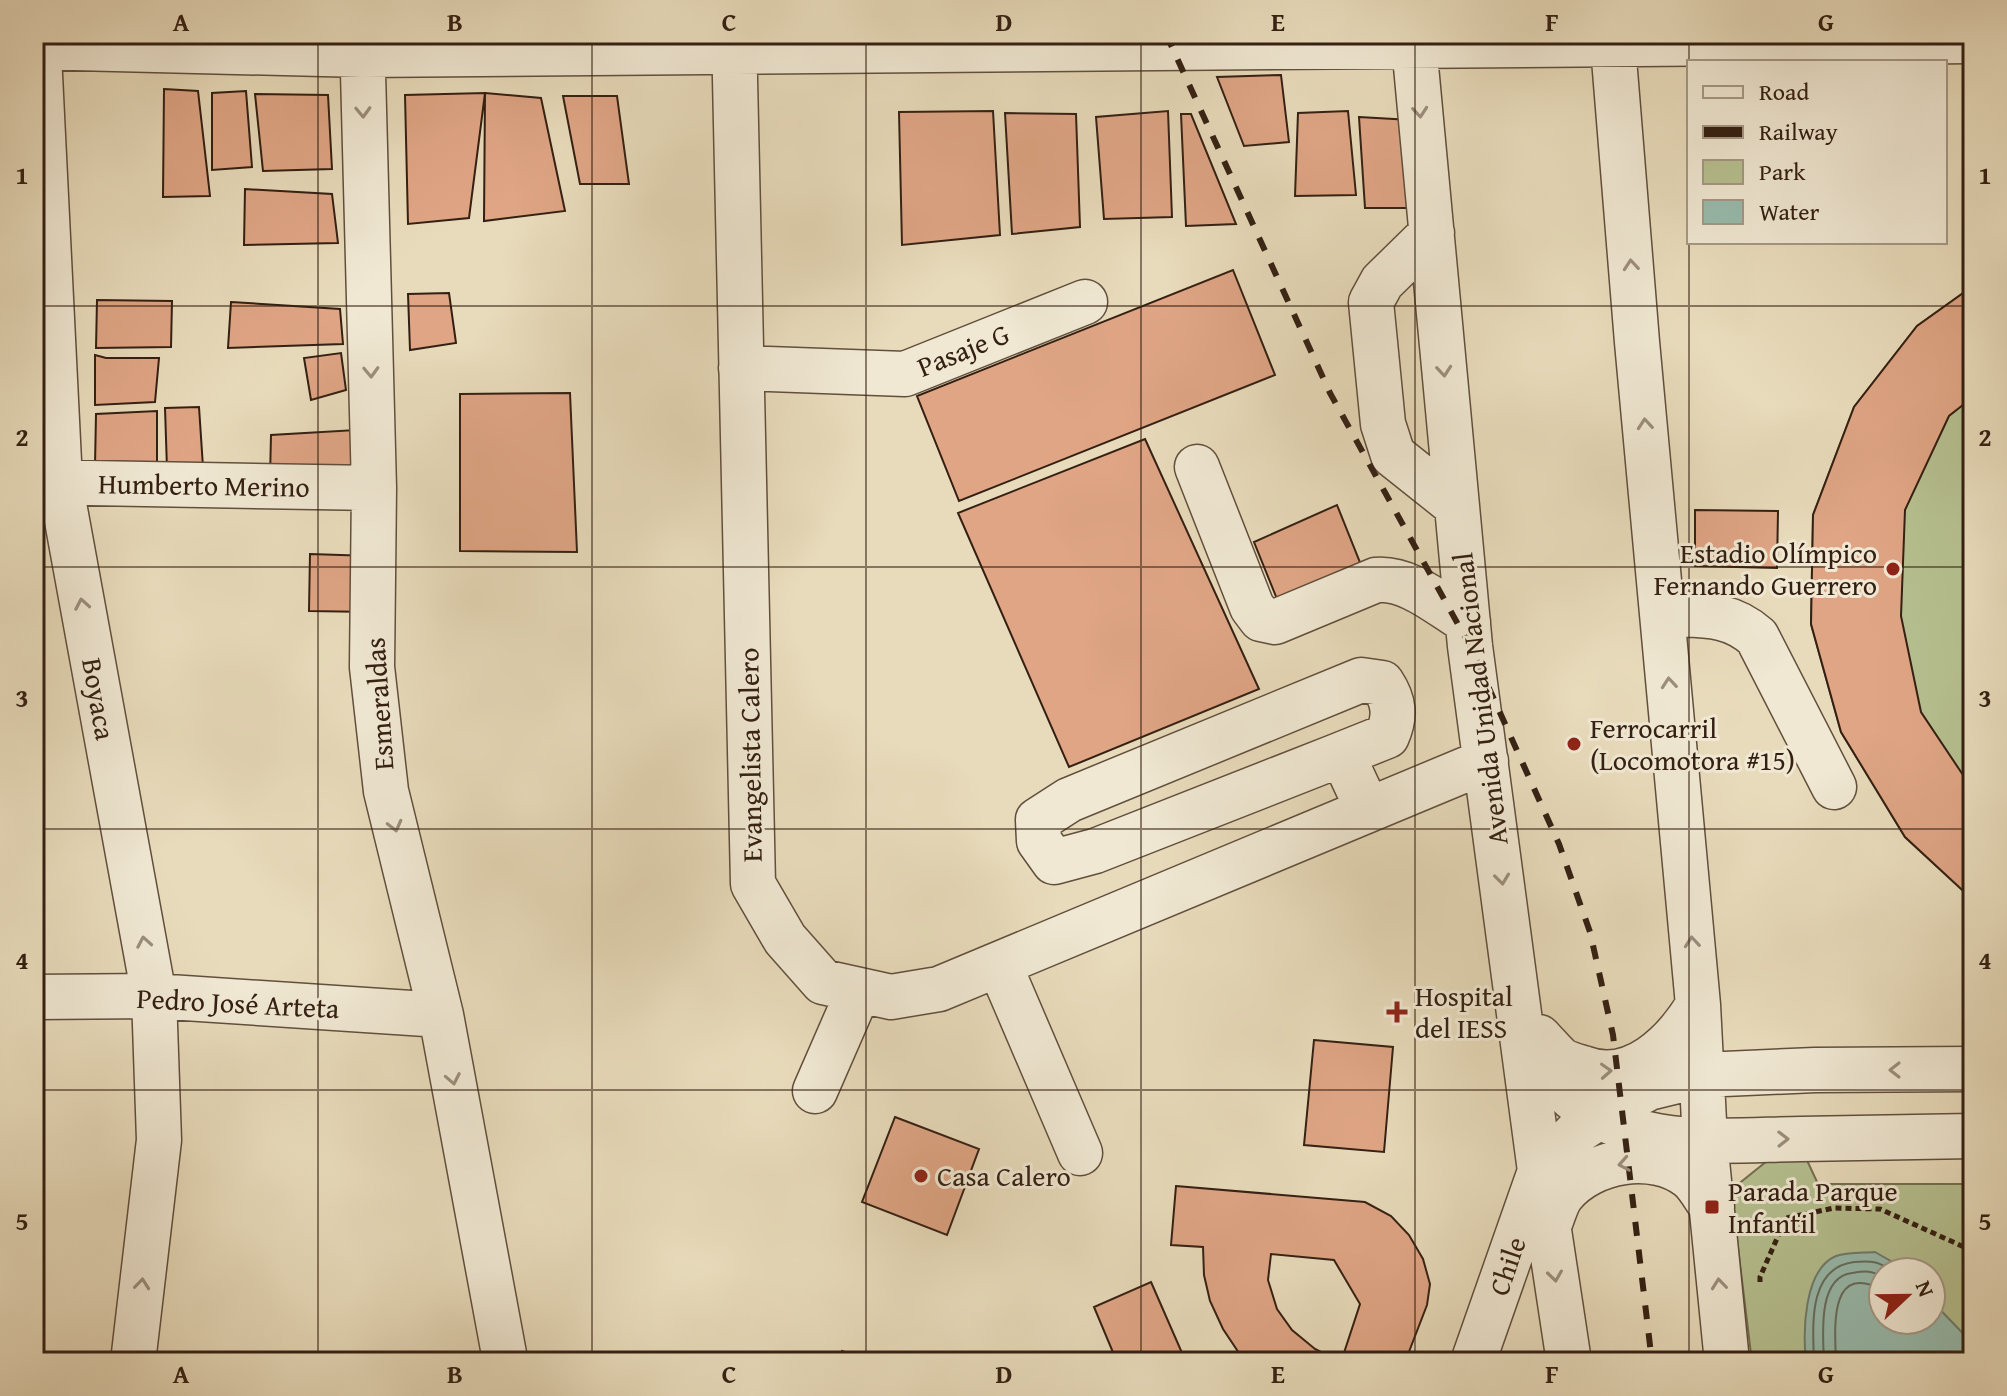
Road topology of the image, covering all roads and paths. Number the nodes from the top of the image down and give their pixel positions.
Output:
1 (1414, 39) edge
2 (1613, 39) edge
3 (1973, 41) edge
4 (734, 42) edge
5 (37, 43) edge
6 (362, 44) edge
7 (1432, 233) junction
8 (1085, 302) dead end
9 (741, 368) junction
10 (1197, 467) dead end
11 (47, 482) edge
12 (374, 488) junction
13 (1457, 506) junction
14 (1663, 614) junction
15 (1468, 622) junction
16 (1342, 754) junction
17 (1486, 761) junction
18 (1834, 787) dead end
19 (1368, 810) junction
20 (999, 964) junction
21 (1516, 988) junction
22 (859, 990) junction
23 (154, 996) junction
24 (34, 997) edge
25 (1698, 1005) junction
26 (441, 1015) junction
27 (1973, 1069) edge
28 (1702, 1075) junction
29 (815, 1091) dead end
30 (1597, 1117) junction
31 (1973, 1136) edge
32 (1705, 1141) junction
33 (1080, 1153) dead end
34 (1540, 1171) junction
35 (1712, 1207) junction
36 (1548, 1228) junction
37 (1973, 1251) edge
38 (1761, 1291) dead end
39 (133, 1362) edge
40 (503, 1362) edge
41 (1473, 1362) edge
42 (1569, 1362) edge
43 (1727, 1362) edge

1 - 2 street
1 - 4 street
1 -> 7 street, Avenida Unidad Nacional
2 - 3 street
14 -> 2 street
4 - 6 street
4 - 9 street, Evangelista Calero
5 - 6 street
5 - 11 street, Boyaca
6 -> 12 street, Esmeraldas
7 -> 13 street, Avenida Unidad Nacional
7 - 13 street
8 - 9 street, Pasaje G
9 - 22 street, Evangelista Calero
10 - 15 street
11 - 12 street, Humberto Merino
23 -> 11 street, Boyaca
12 -> 26 street, Esmeraldas
13 - 15 street, Avenida Unidad Nacional
14 - 18 street
25 -> 14 street
15 - 17 street, Avenida Unidad Nacional
16 - 16 street
16 - 19 street
17 - 19 street, Evangelista Calero
17 -> 21 street, Avenida Unidad Nacional
19 - 20 street, Evangelista Calero
20 - 22 street, Evangelista Calero
20 - 33 street
21 -> 25 street
21 - 30 street
21 - 34 street, Avenida Unidad Nacional
22 - 29 street
23 - 24 street, Pedro José Arteta
23 - 26 street, Pedro José Arteta
39 -> 23 street, Boyaca
25 - 28 street
26 -> 40 street, Esmeraldas
27 -> 28 street
28 - 30 street
28 - 32 street
30 - 32 street
30 - 34 street
32 -> 31 street
32 - 35 street
34 - 36 street, Avenida Unidad Nacional
34 - 41 street, Chile
35 -> 36 street
43 -> 35 street
36 -> 42 street, Avenida Unidad Nacional
37 - 38 path

